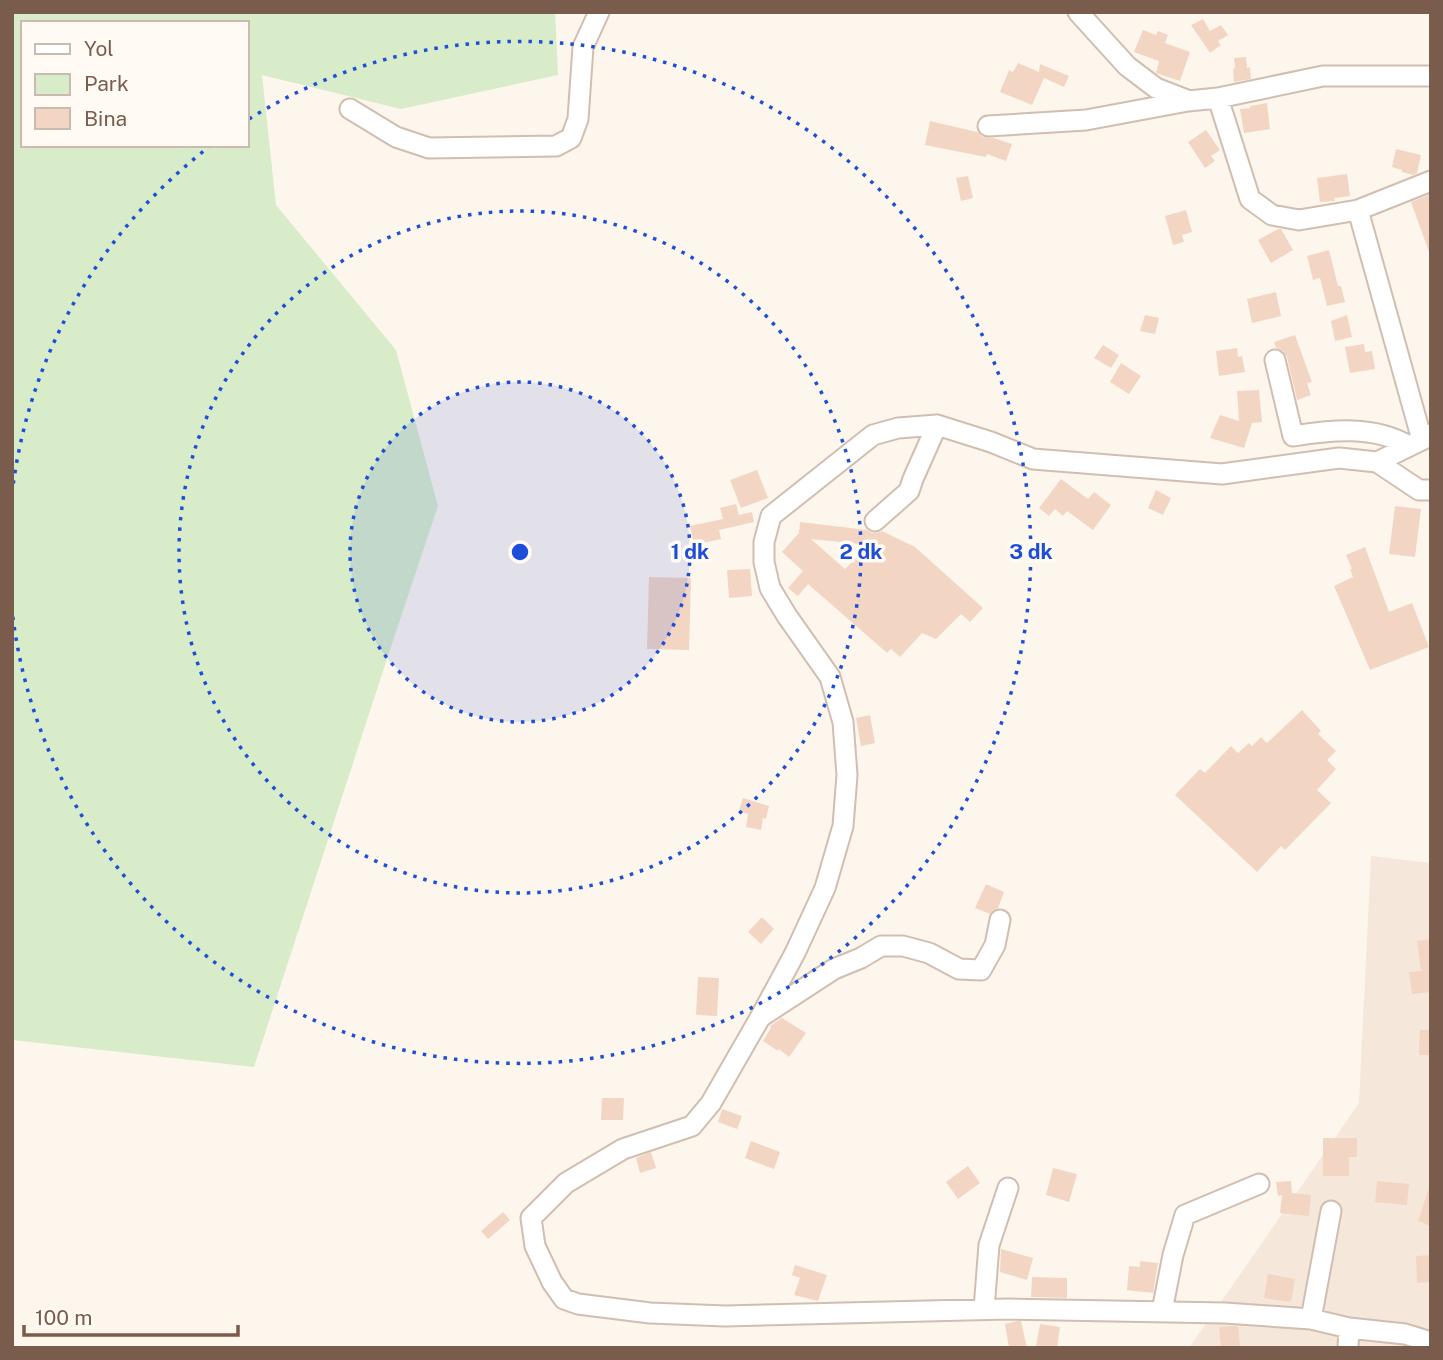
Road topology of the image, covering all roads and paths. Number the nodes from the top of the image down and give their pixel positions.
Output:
1 (599, 12) edge
2 (1078, 12) edge
3 (1431, 76) edge
4 (1218, 98) junction
5 (1188, 101) junction
6 (350, 109) dead end
7 (988, 126) dead end
8 (1431, 181) edge
9 (1357, 210) junction
10 (1275, 360) dead end
11 (937, 425) junction
12 (1420, 440) edge
13 (1377, 462) junction
14 (1431, 490) edge
15 (875, 521) dead end
16 (1000, 920) dead end
17 (761, 1016) junction
18 (1259, 1184) dead end
19 (1008, 1188) dead end
20 (1331, 1211) dead end
21 (984, 1309) junction
22 (1161, 1311) junction
23 (1311, 1320) junction
24 (1349, 1338) edge
25 (1431, 1342) edge

1 - 6 street
2 - 5 street
3 - 4 street
4 - 5 street
4 - 9 street
5 - 7 street
8 - 9 street
9 - 12 street
10 - 12 street
11 - 13 street
11 - 15 street
11 - 17 street
12 - 13 street
13 - 14 street
16 - 17 street
17 - 21 street
18 - 22 street
19 - 21 street
20 - 23 street
21 - 22 street
22 - 23 street
23 - 24 street
24 - 25 street

